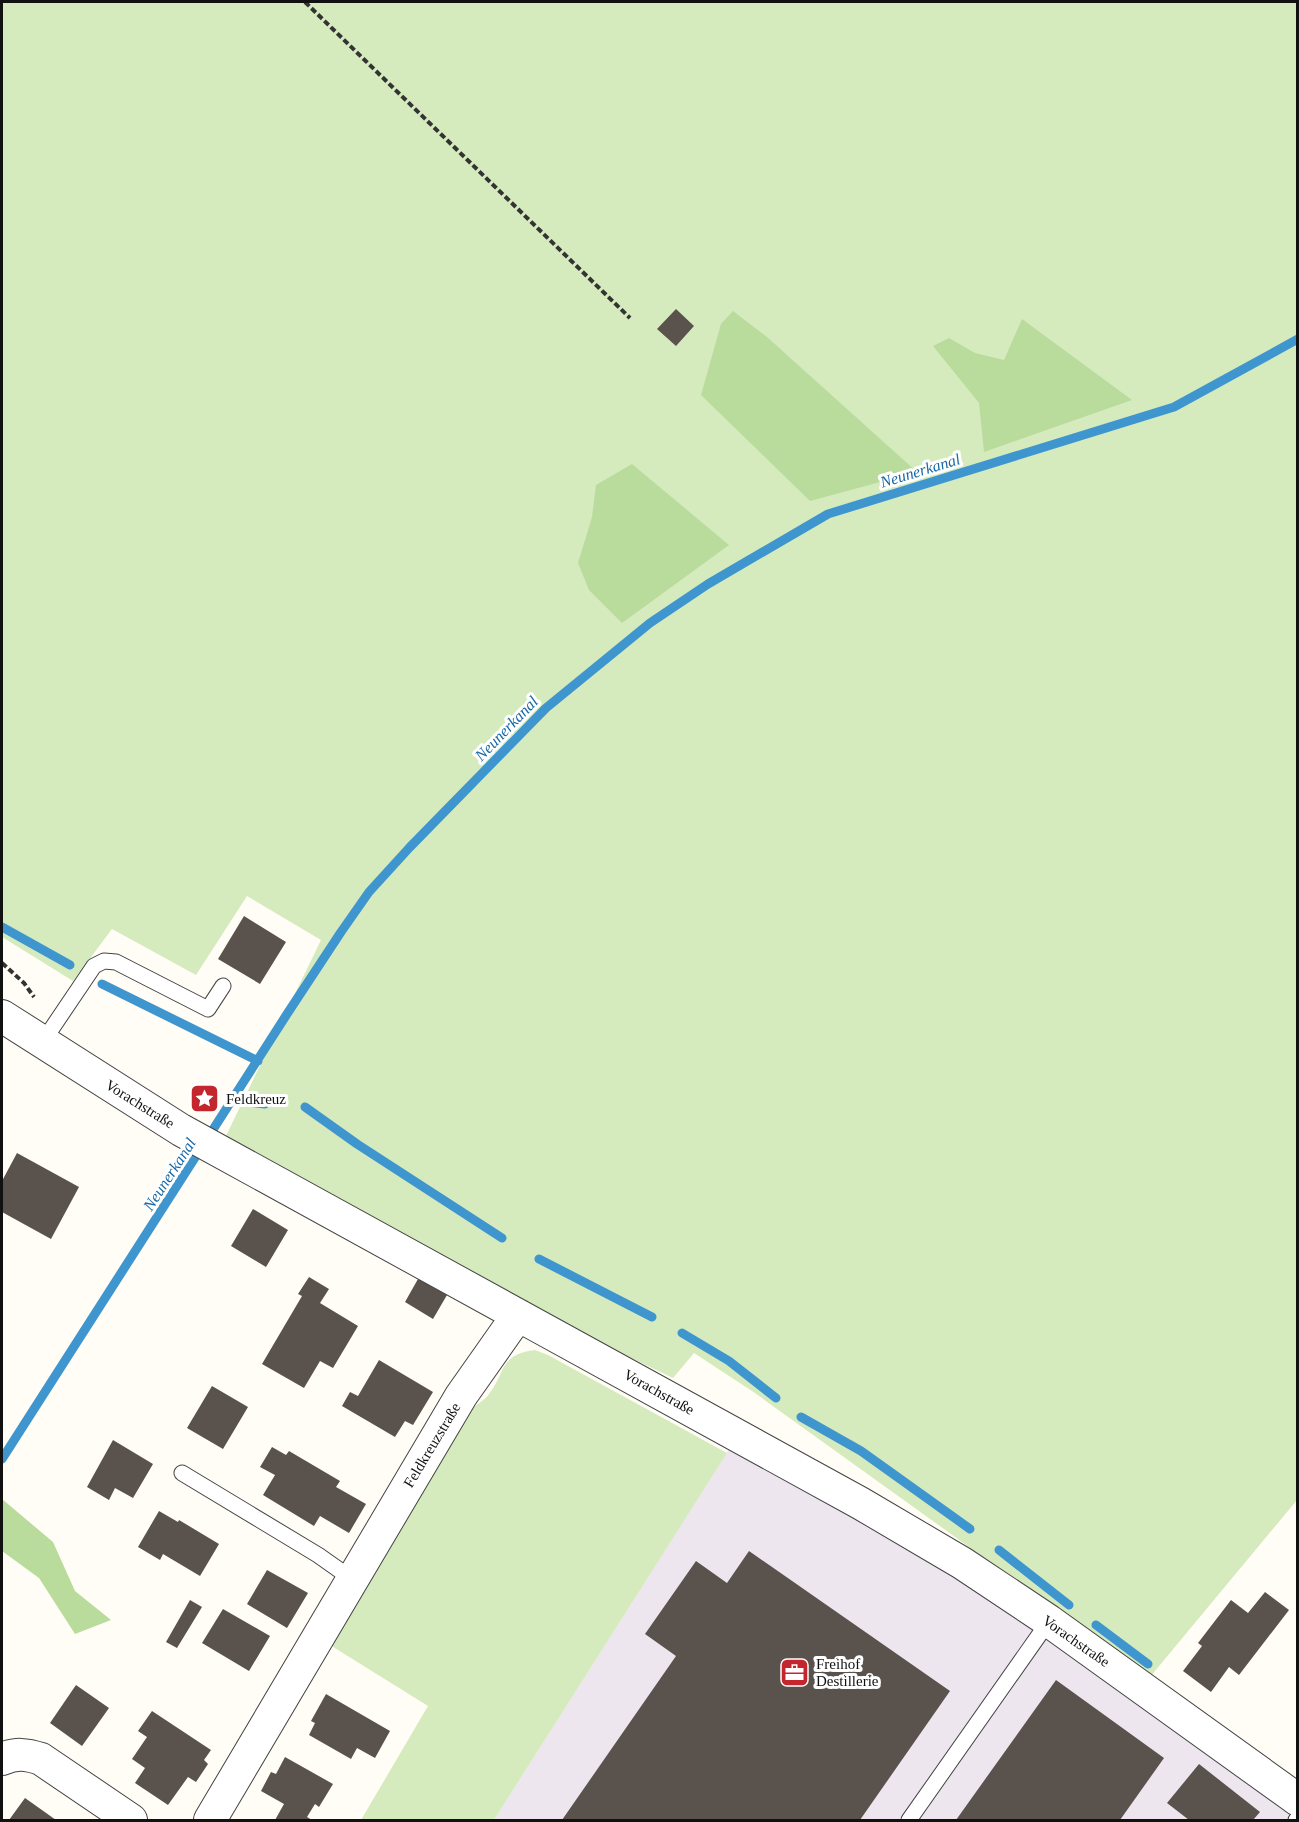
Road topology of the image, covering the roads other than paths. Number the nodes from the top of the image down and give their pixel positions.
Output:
1 (222, 986) dead end
2 (2, 1016) edge
3 (42, 1043) junction
4 (518, 1315) junction
5 (182, 1473) dead end
6 (352, 1579) junction
7 (1049, 1620) junction
8 (2, 1759) edge
9 (1298, 1800) edge
10 (131, 1821) edge
11 (210, 1821) edge
12 (909, 1821) edge

1 - 3 lane
2 - 3 street, Vorachstraße
3 - 4 street, Vorachstraße
4 - 6 street, Feldkreuzstraße
4 - 7 street, Vorachstraße
5 - 6 lane
6 - 11 street, Feldkreuzstraße
7 - 9 street, Vorachstraße
7 - 12 lane
8 - 10 street

